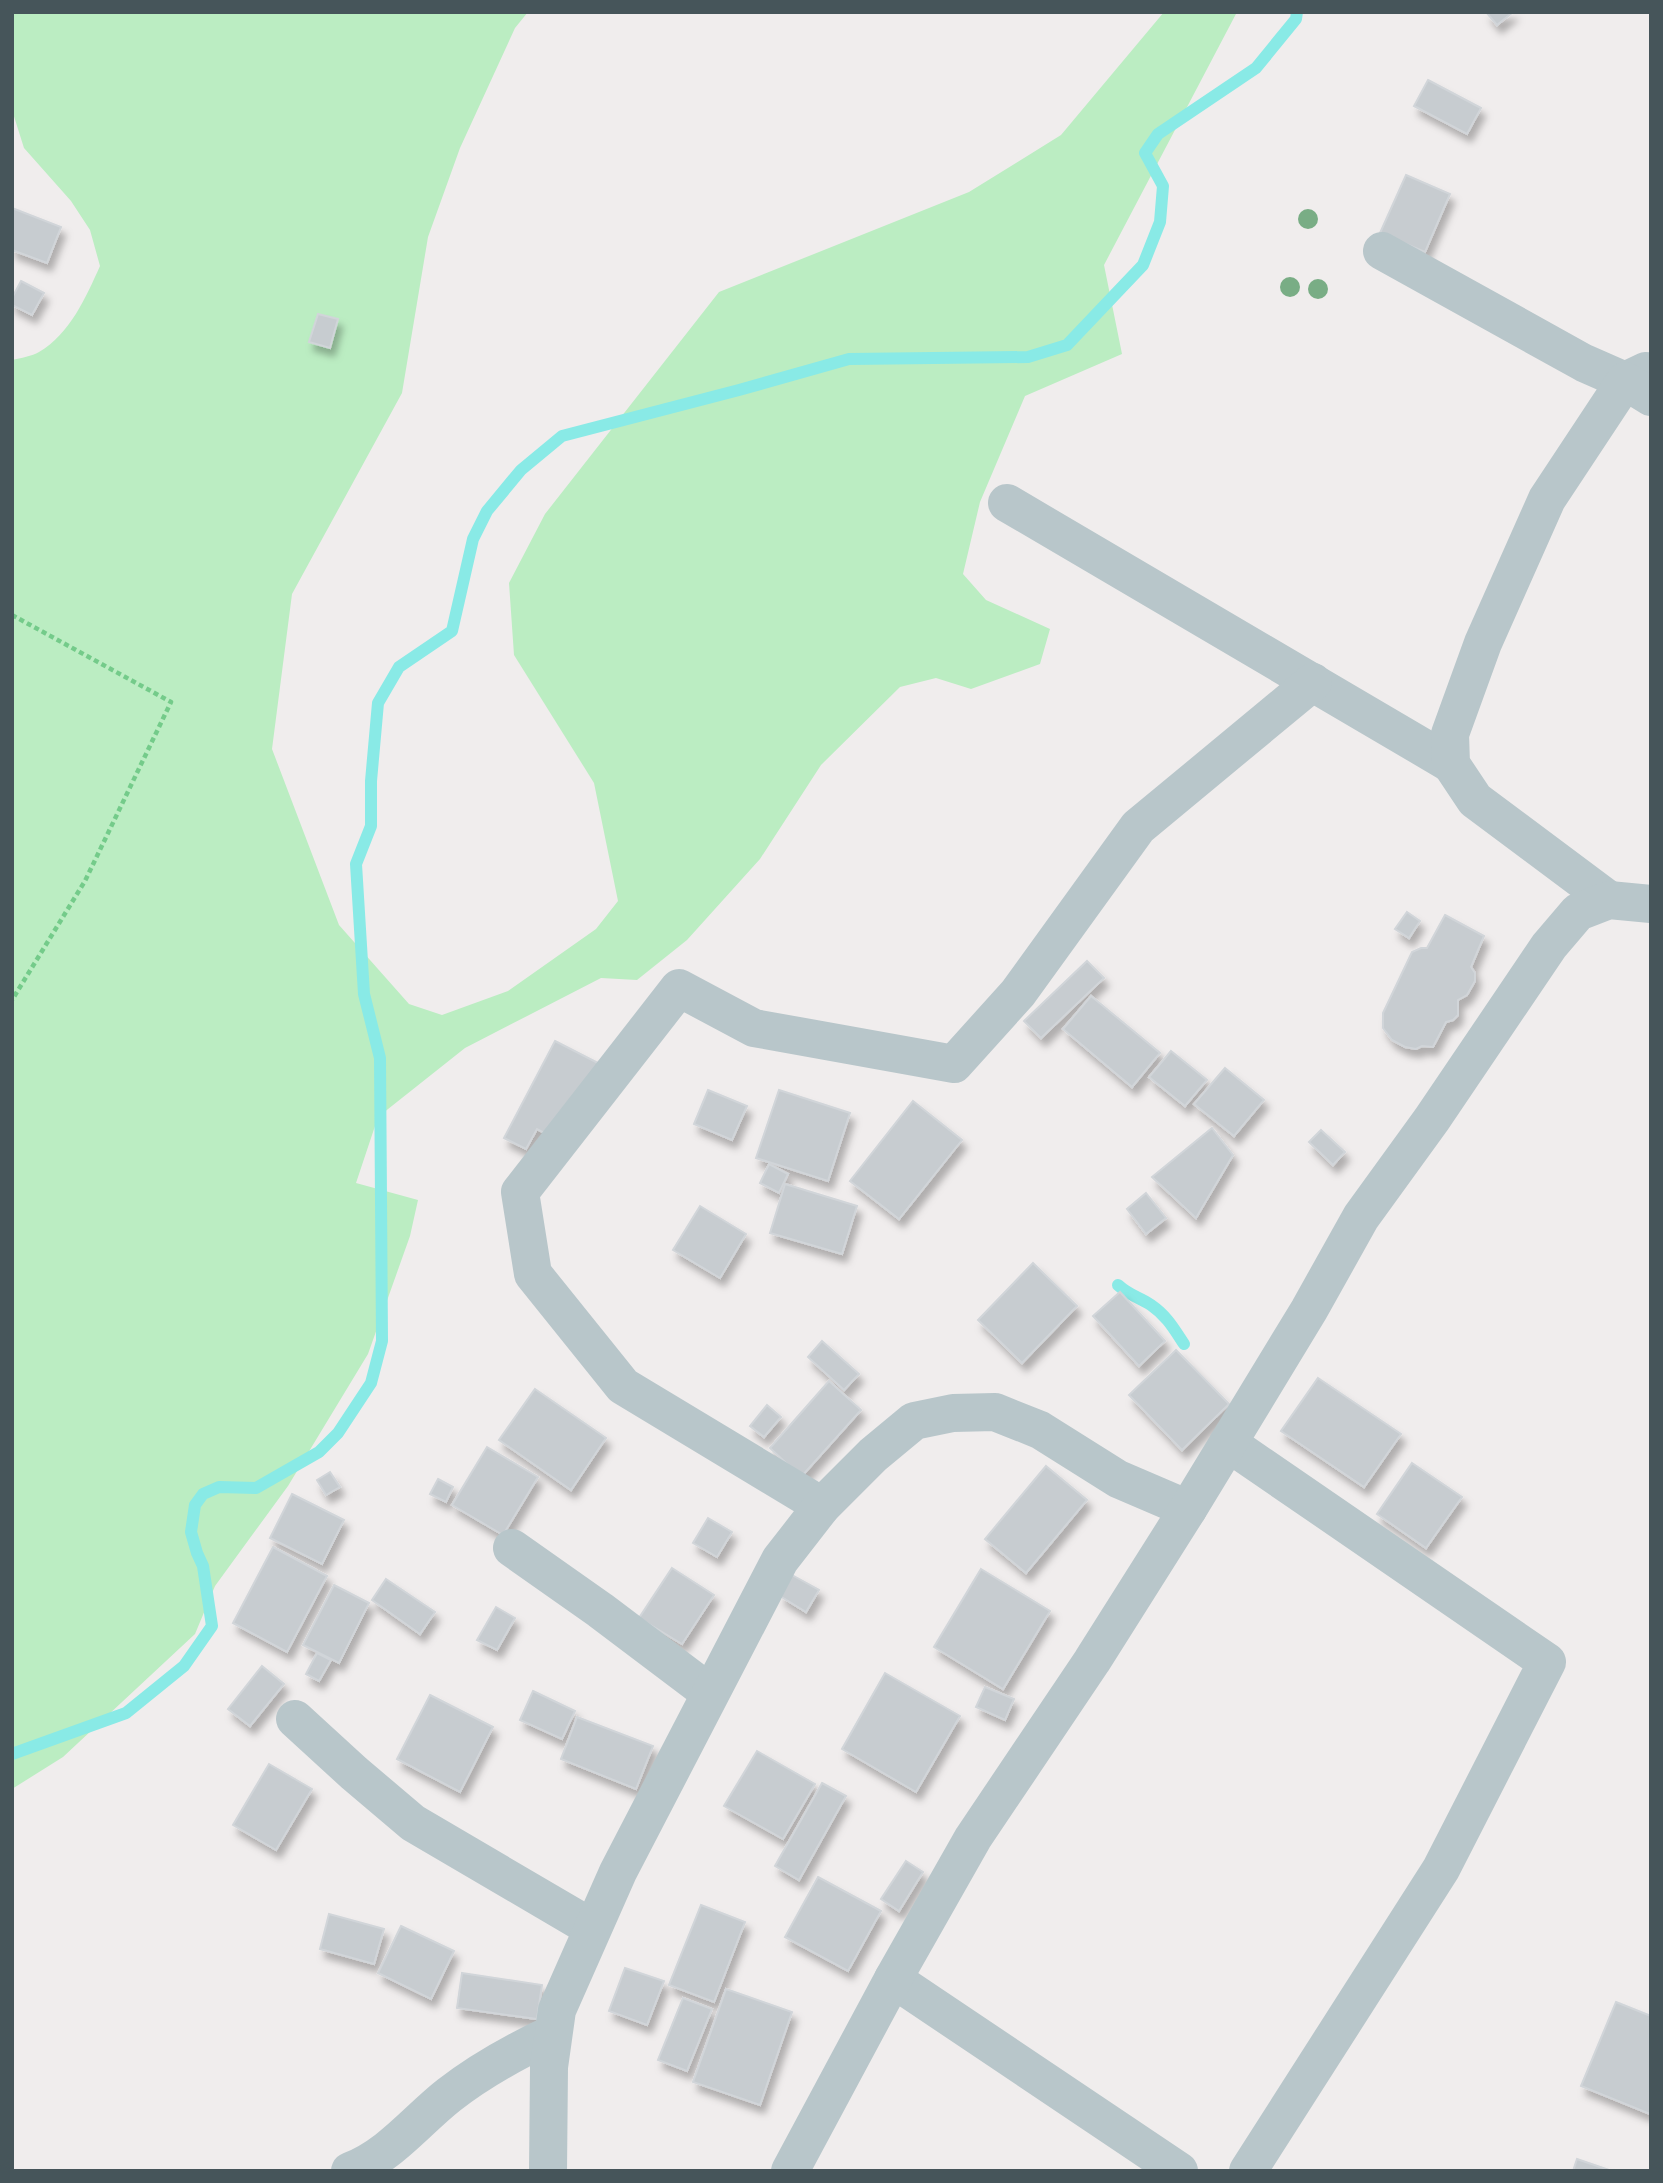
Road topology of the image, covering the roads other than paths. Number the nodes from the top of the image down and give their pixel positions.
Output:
1 (1382, 251) dead end
2 (1642, 382) edge
3 (1007, 503) dead end
4 (1313, 682) junction
5 (1451, 764) junction
6 (1609, 900) junction
7 (1651, 904) edge
8 (1227, 1443) junction
9 (822, 1506) junction
10 (1188, 1509) junction
11 (512, 1548) dead end
12 (710, 1693) junction
13 (295, 1720) dead end
14 (592, 1928) junction
15 (893, 1979) junction
16 (552, 2034) junction
17 (350, 2171) edge
18 (548, 2171) edge
19 (790, 2171) edge
20 (1179, 2171) edge
21 (1248, 2171) edge

1 - 2 street
2 - 5 street
3 - 4 street
4 - 5 street
4 - 9 street
5 - 6 street
6 - 7 street
6 - 8 street
8 - 10 street
8 - 21 street
9 - 10 street
9 - 12 street
10 - 15 street
11 - 12 street
12 - 14 street
13 - 14 street
14 - 16 street
15 - 19 street
15 - 20 street
16 - 17 street
16 - 18 street

